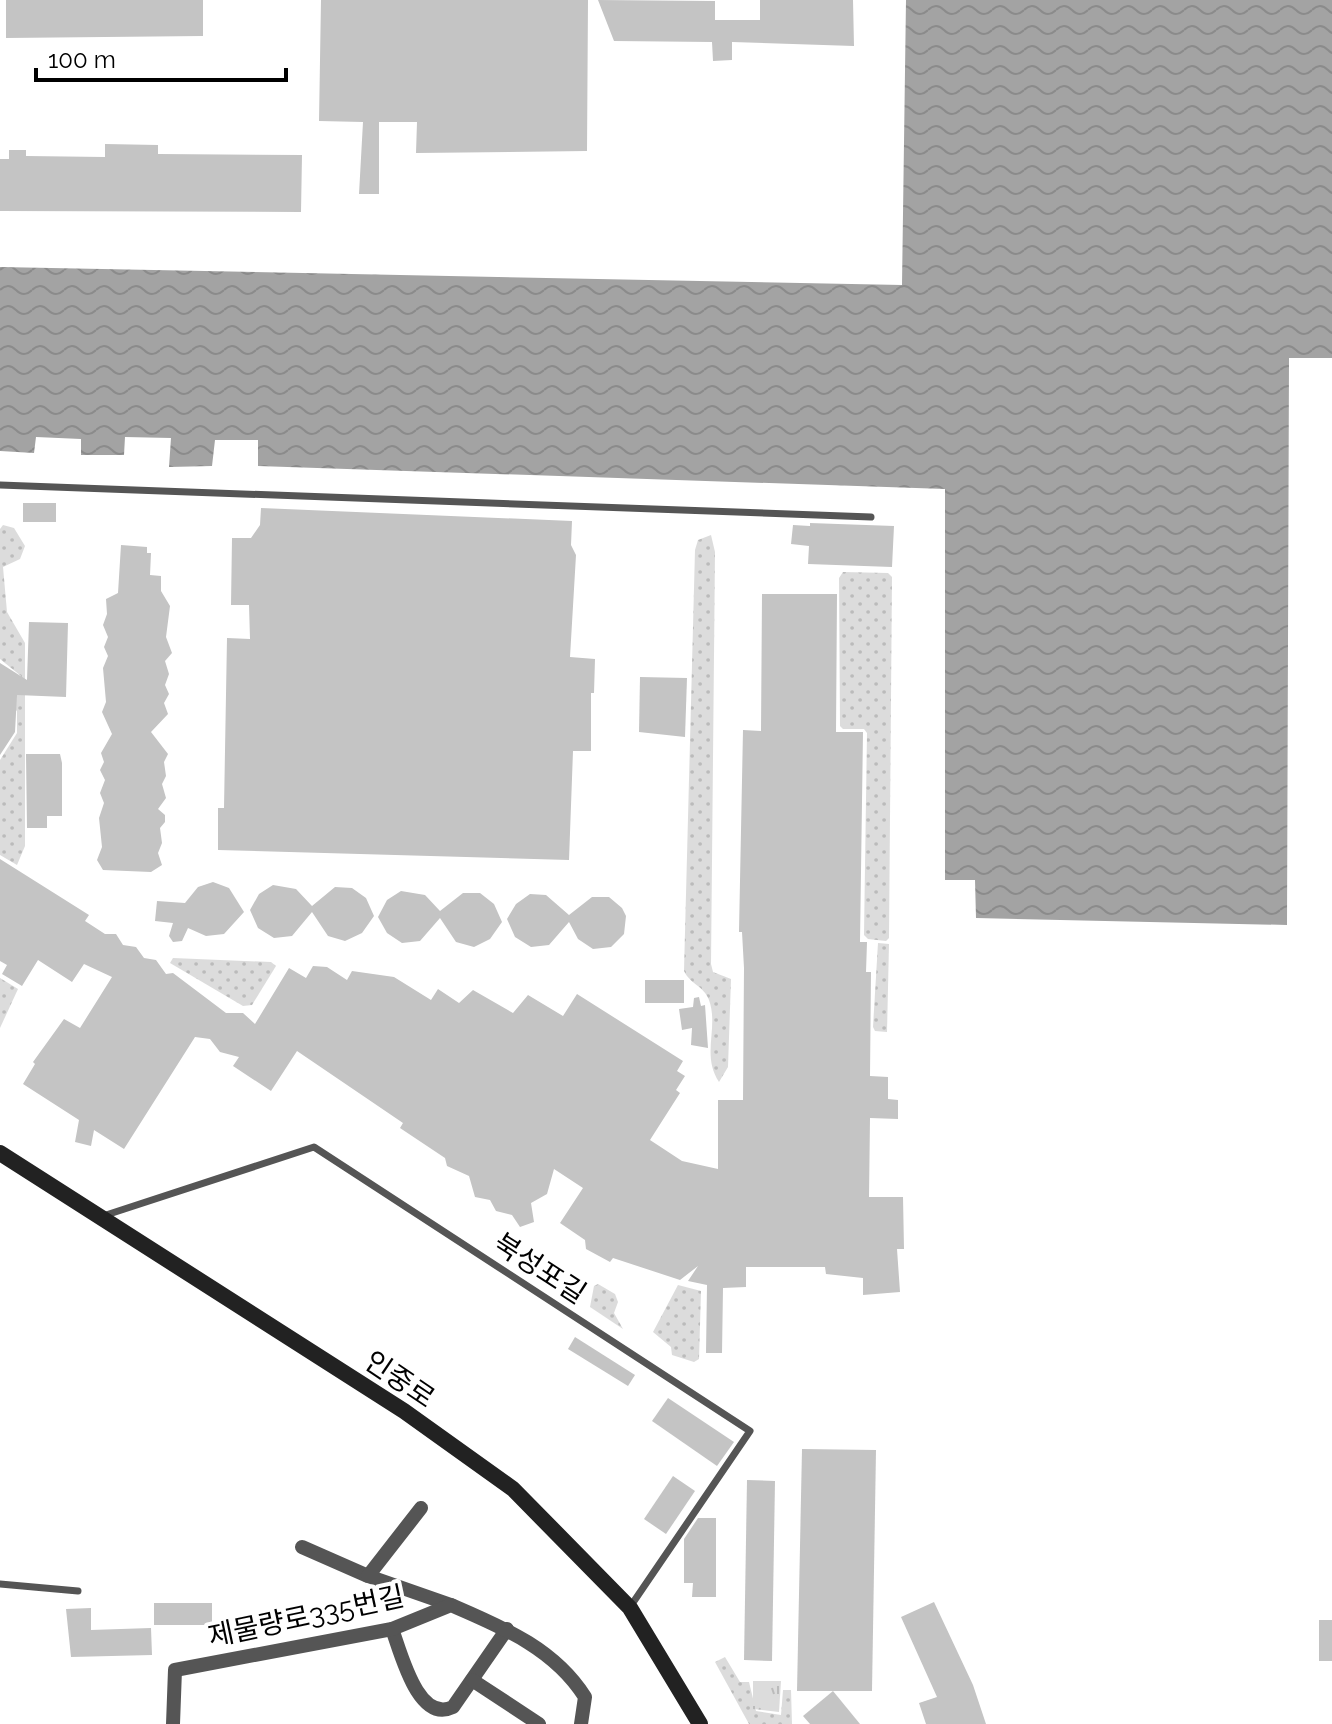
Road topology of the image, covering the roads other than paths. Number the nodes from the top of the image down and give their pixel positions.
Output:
1 (0, 485) edge
2 (871, 517) dead end
3 (0, 1153) edge
4 (101, 1216) junction
5 (421, 1508) dead end
6 (302, 1547) dead end
7 (368, 1576) junction
8 (0, 1584) edge
9 (78, 1591) dead end
10 (451, 1605) junction
11 (630, 1608) junction
12 (392, 1629) junction
13 (507, 1629) junction
14 (472, 1680) junction
15 (173, 1724) edge
16 (539, 1724) edge
17 (581, 1724) edge
18 (700, 1724) edge

1 - 2 lane
3 - 4 main road, 인중로
4 - 11 main road, 인중로
4 - 11 lane, 북성포길
5 - 7 street
6 - 7 street
7 - 10 street
8 - 9 lane
10 - 12 street, 제물량로335번길
10 - 13 street
11 - 18 main road, 인중로
12 - 14 street
12 - 15 street, 제물량로335번길
13 - 14 street
13 - 17 street
14 - 16 street

